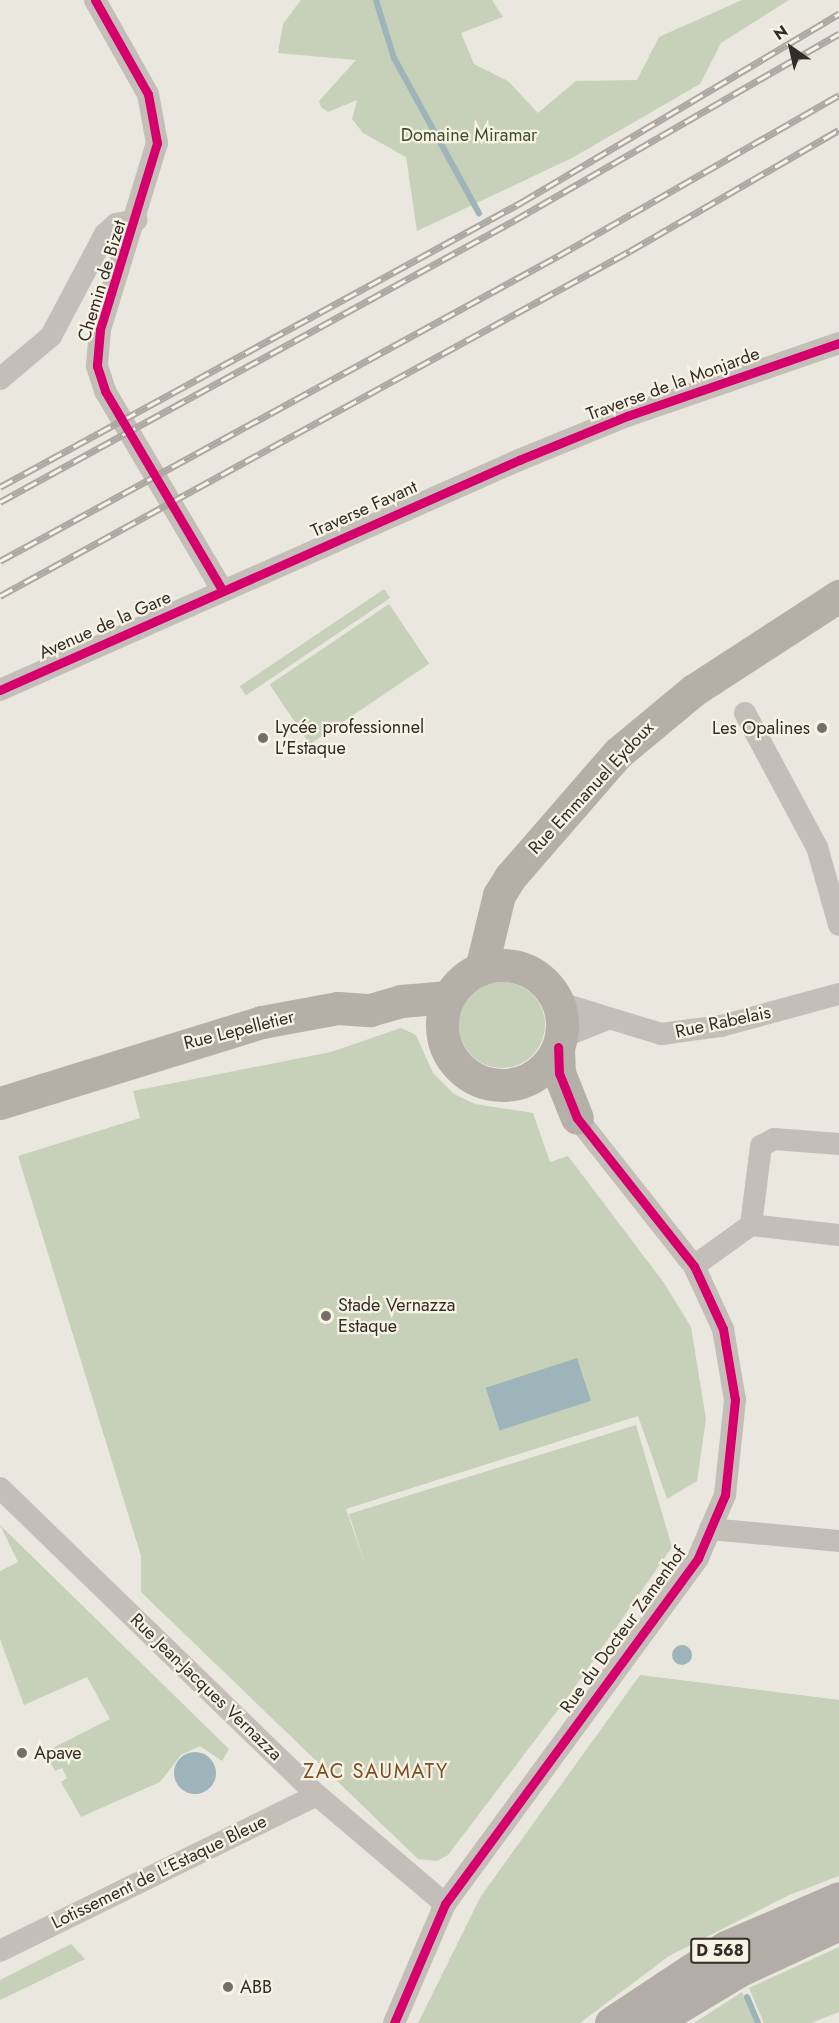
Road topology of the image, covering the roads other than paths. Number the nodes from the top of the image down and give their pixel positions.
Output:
1 (95, 0) edge
2 (137, 220) junction
3 (839, 343) edge
4 (0, 379) edge
5 (519, 460) joint
6 (223, 591) junction
7 (839, 596) edge
8 (0, 690) edge
9 (745, 713) dead end
10 (832, 868) edge
11 (494, 924) junction
12 (839, 925) edge
13 (518, 967) junction
14 (481, 969) junction
15 (839, 994) edge
16 (449, 997) junction
17 (557, 1002) junction
18 (370, 1010) junction
19 (608, 1019) junction
20 (441, 1029) junction
21 (559, 1042) junction
22 (511, 1085) junction
23 (0, 1103) edge
24 (577, 1118) junction
25 (839, 1144) edge
26 (751, 1224) junction
27 (839, 1235) edge
28 (694, 1266) junction
29 (0, 1488) edge
30 (710, 1530) junction
31 (839, 1541) edge
32 (317, 1795) junction
33 (839, 1898) edge
34 (445, 1904) junction
35 (839, 1924) edge
36 (0, 1951) edge
37 (394, 2023) edge
38 (611, 2023) edge
39 (652, 2023) edge

1 - 2 street, Chemin de Bizet
2 - 4 street
2 - 6 street, Chemin de Bizet
3 - 5 street, Traverse de la Monjarde
5 - 6 street, Traverse Favant
6 - 8 street, Avenue de la Gare
7 - 11 street, Rue Emmanuel Eydoux
9 - 10 street
10 - 12 street
11 - 13 street
11 - 14 street, Rue Emmanuel Eydoux
13 - 14 street
13 - 17 street
14 - 16 street
15 - 19 street, Rue Rabelais
16 - 18 street, Rue Lepelletier
16 - 20 street
17 - 19 street, Rue Rabelais
17 - 21 street
18 - 20 street, Rue Lepelletier
18 - 23 street, Rue Lepelletier
19 - 21 street
20 - 22 street
21 - 22 street
21 - 24 street, Rue du Docteur Zamenhof
22 - 24 street, Rue du Docteur Zamenhof
24 - 28 street, Rue du Docteur Zamenhof
25 - 26 street
26 - 27 street
26 - 28 street
28 - 30 street, Rue du Docteur Zamenhof
29 - 32 street, Rue Jean-Jacques Vernazza
30 - 31 street
30 - 34 street, Rue du Docteur Zamenhof
32 - 34 street, Rue Jean-Jacques Vernazza
32 - 36 street, Lotissement de L'Estaque Bleue
33 - 38 main road, D 568
34 - 37 street, Rue du Docteur Zamenhof
35 - 39 main road, D 568

